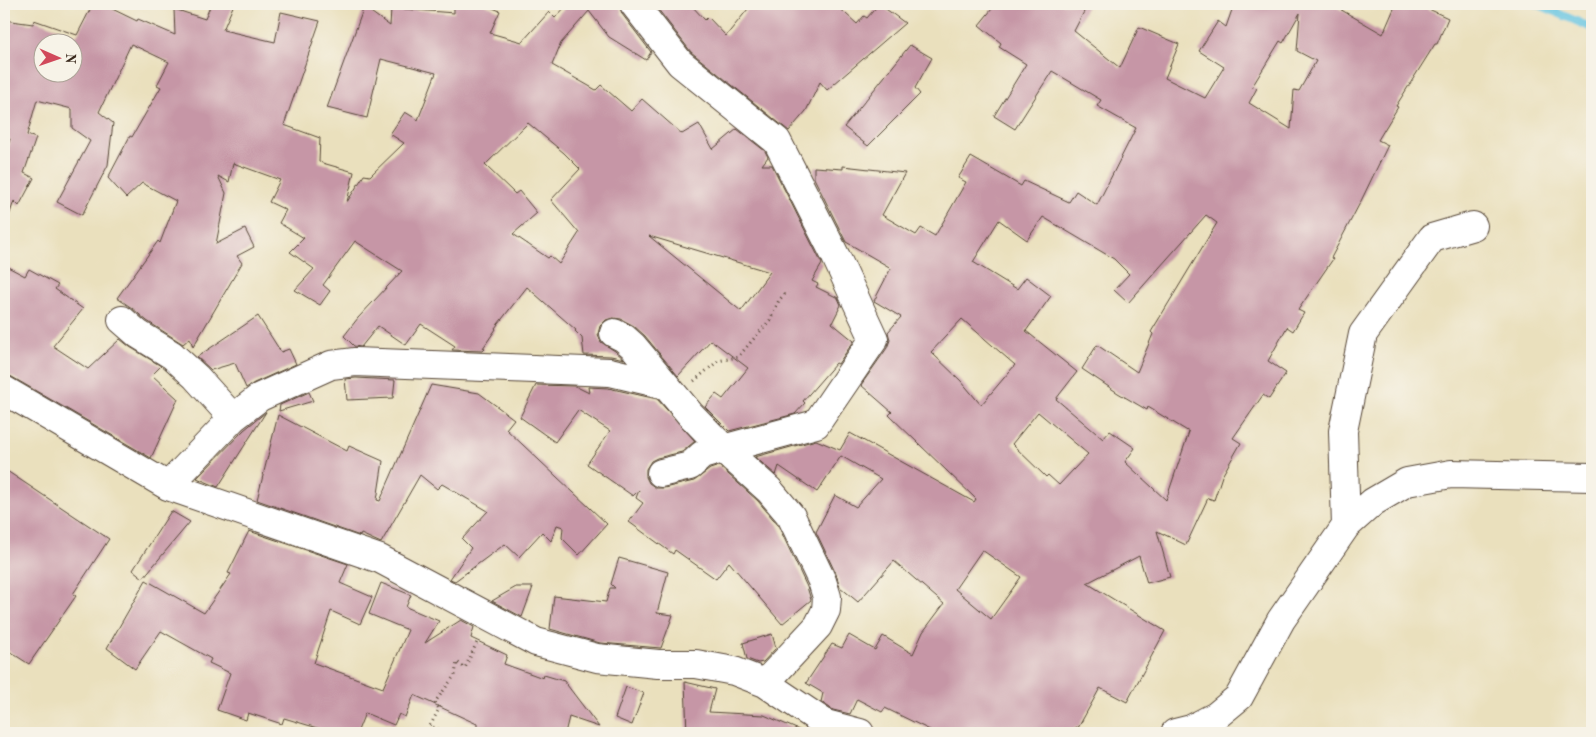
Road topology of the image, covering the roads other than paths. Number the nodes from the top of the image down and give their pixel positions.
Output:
1 (634, 4) edge
2 (1473, 226) dead end
3 (122, 320) dead end
4 (614, 333) dead end
5 (666, 385) junction
6 (4, 390) edge
7 (233, 418) junction
8 (723, 449) junction
9 (661, 473) dead end
10 (1592, 478) edge
11 (168, 486) junction
12 (1346, 526) junction
13 (765, 684) junction
14 (860, 733) edge
15 (1175, 733) edge

1 - 8 street
2 - 12 street
3 - 7 street
4 - 5 street
5 - 7 street
5 - 8 street
6 - 11 street
7 - 11 street
8 - 9 street
8 - 13 street
10 - 12 street
11 - 13 street
12 - 15 street
13 - 14 street

